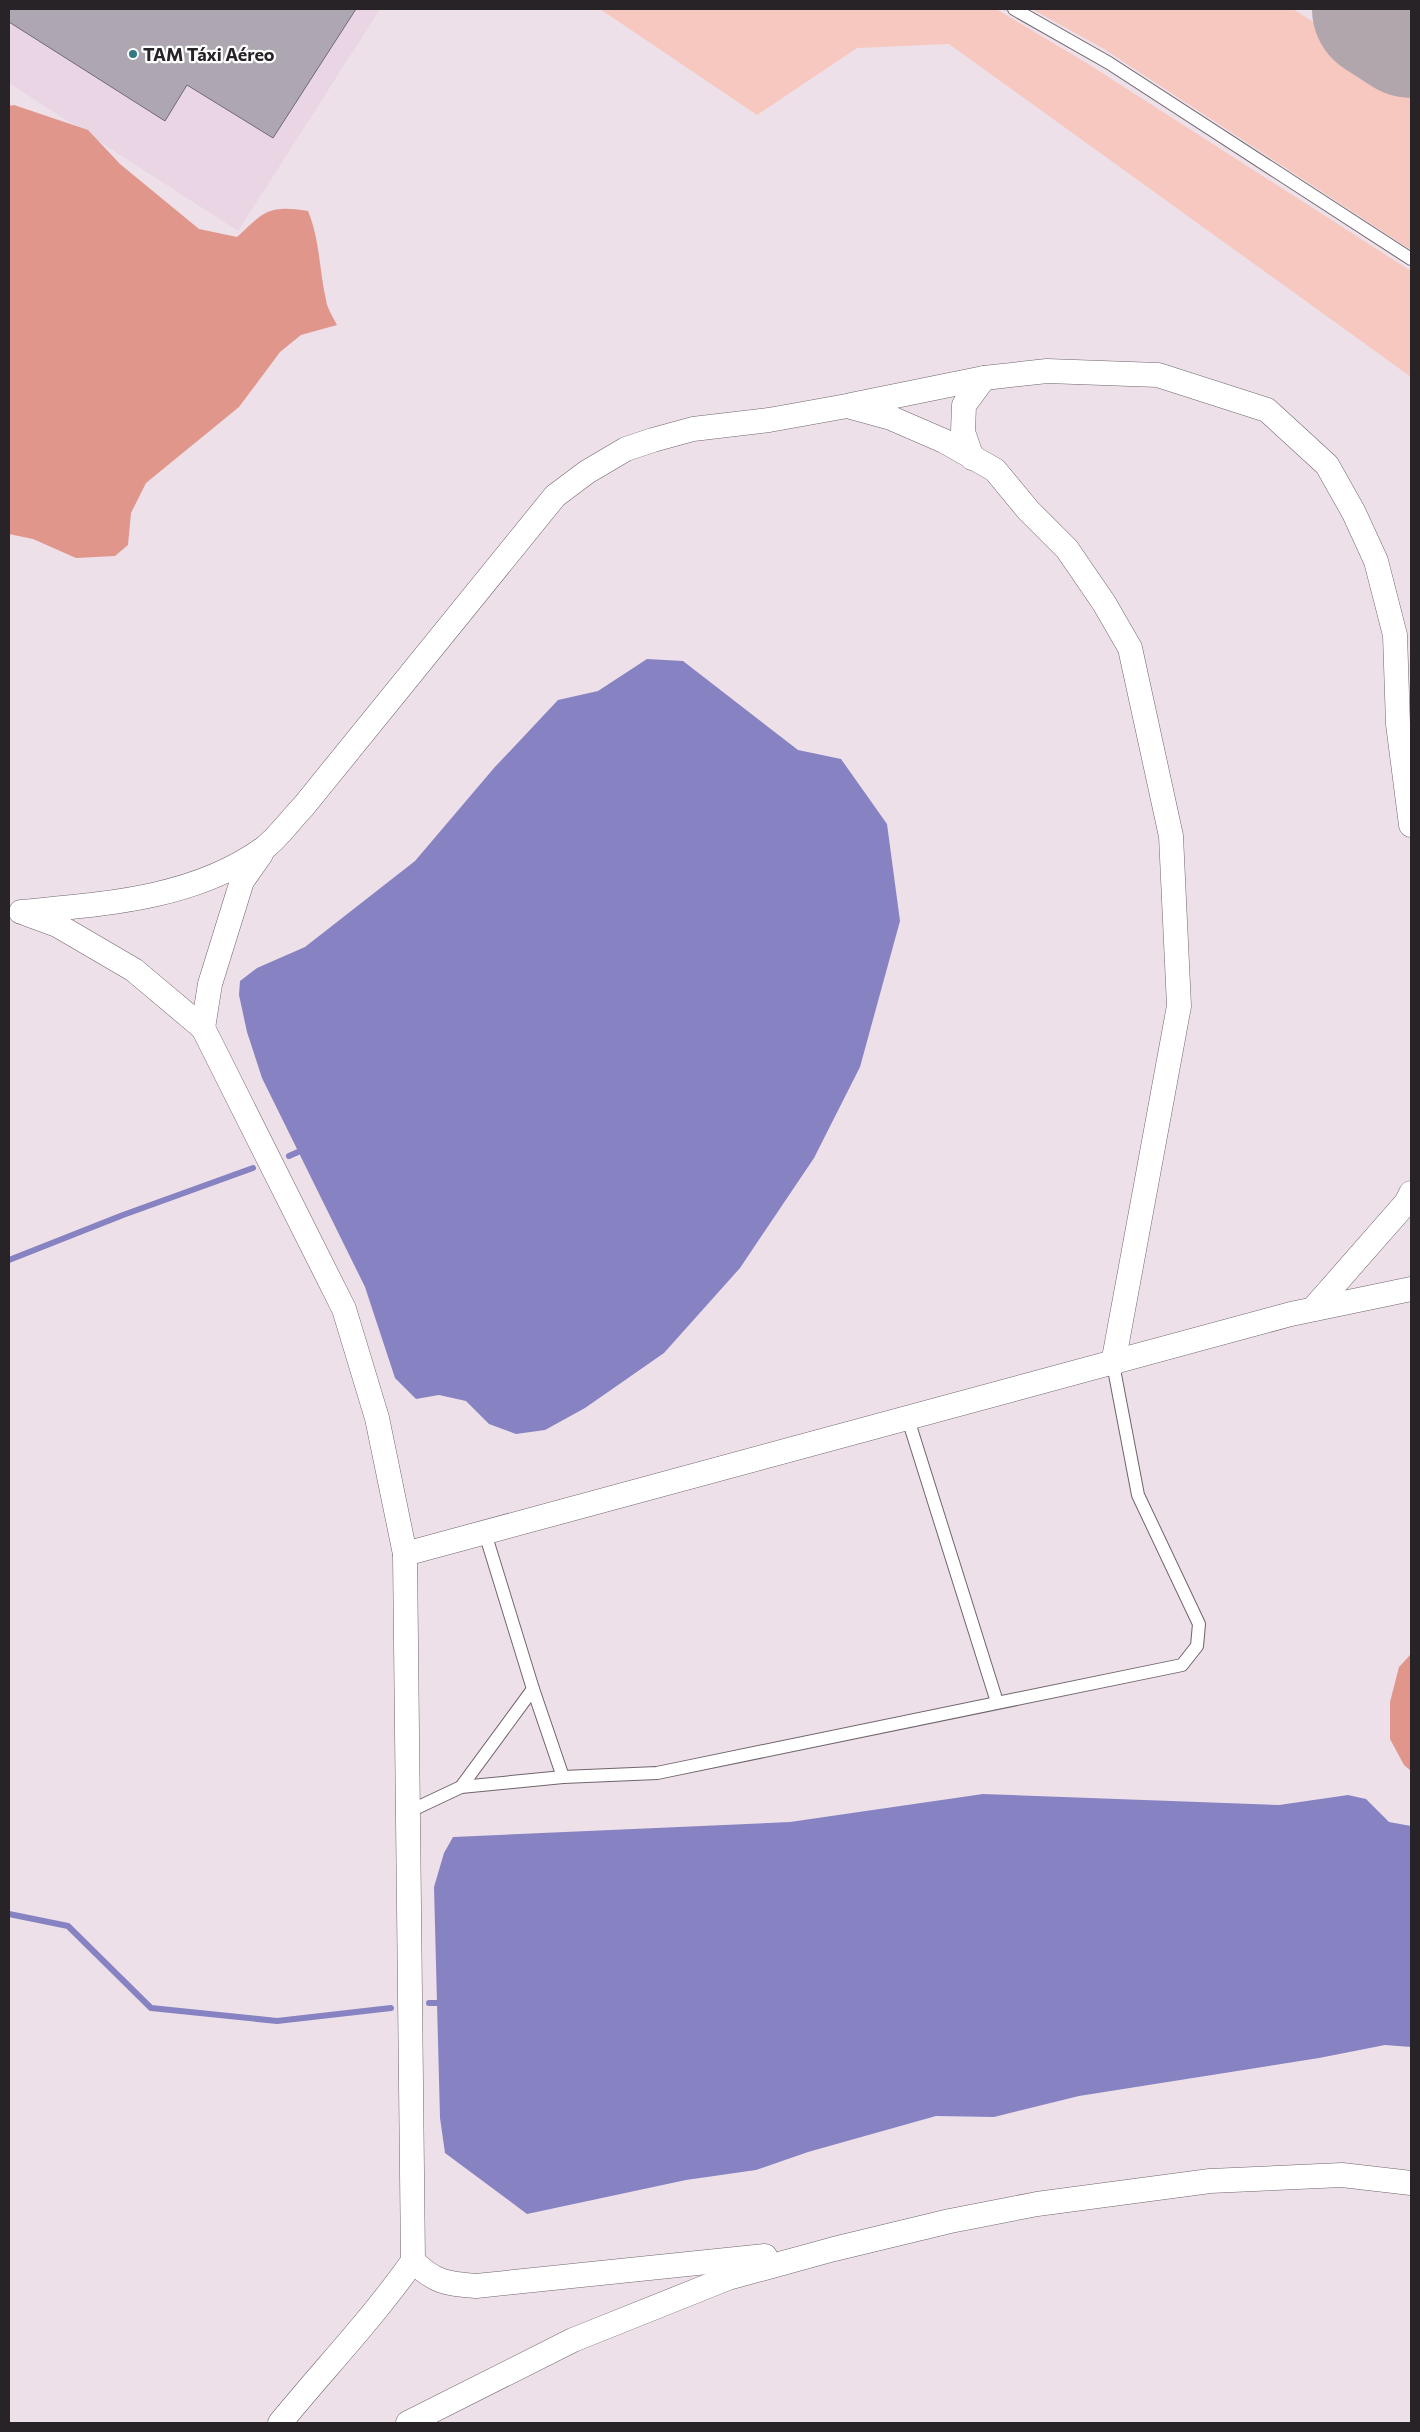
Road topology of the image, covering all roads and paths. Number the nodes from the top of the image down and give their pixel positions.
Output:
1 (1014, 9) edge
2 (1411, 259) edge
3 (984, 378) junction
4 (847, 406) junction
5 (972, 458) junction
6 (1411, 825) edge
7 (265, 848) junction
8 (15, 908) edge
9 (203, 1028) junction
10 (1411, 1193) edge
11 (1411, 1289) edge
12 (1313, 1309) junction
13 (1113, 1364) junction
14 (908, 1419) junction
15 (484, 1533) junction
16 (405, 1554) junction
17 (533, 1689) junction
18 (997, 1702) junction
19 (563, 1777) junction
20 (460, 1786) junction
21 (408, 1812) junction
22 (1411, 2183) edge
23 (834, 2249) junction
24 (413, 2261) junction
25 (280, 2423) edge
26 (408, 2423) edge

1 - 2 lane
3 - 4 street
3 - 5 street
3 - 6 street
4 - 5 street
4 - 7 street
5 - 13 street
7 - 8 street
7 - 9 street
8 - 9 street
9 - 16 street
10 - 12 street
11 - 12 street
12 - 13 street
13 - 14 street
13 - 18 lane
14 - 15 street
14 - 18 lane
15 - 16 street
15 - 17 lane
16 - 21 street
17 - 19 lane
17 - 20 lane
18 - 19 lane
19 - 20 lane
20 - 21 lane
21 - 24 street
22 - 23 street
23 - 24 street
23 - 26 street
24 - 25 street

